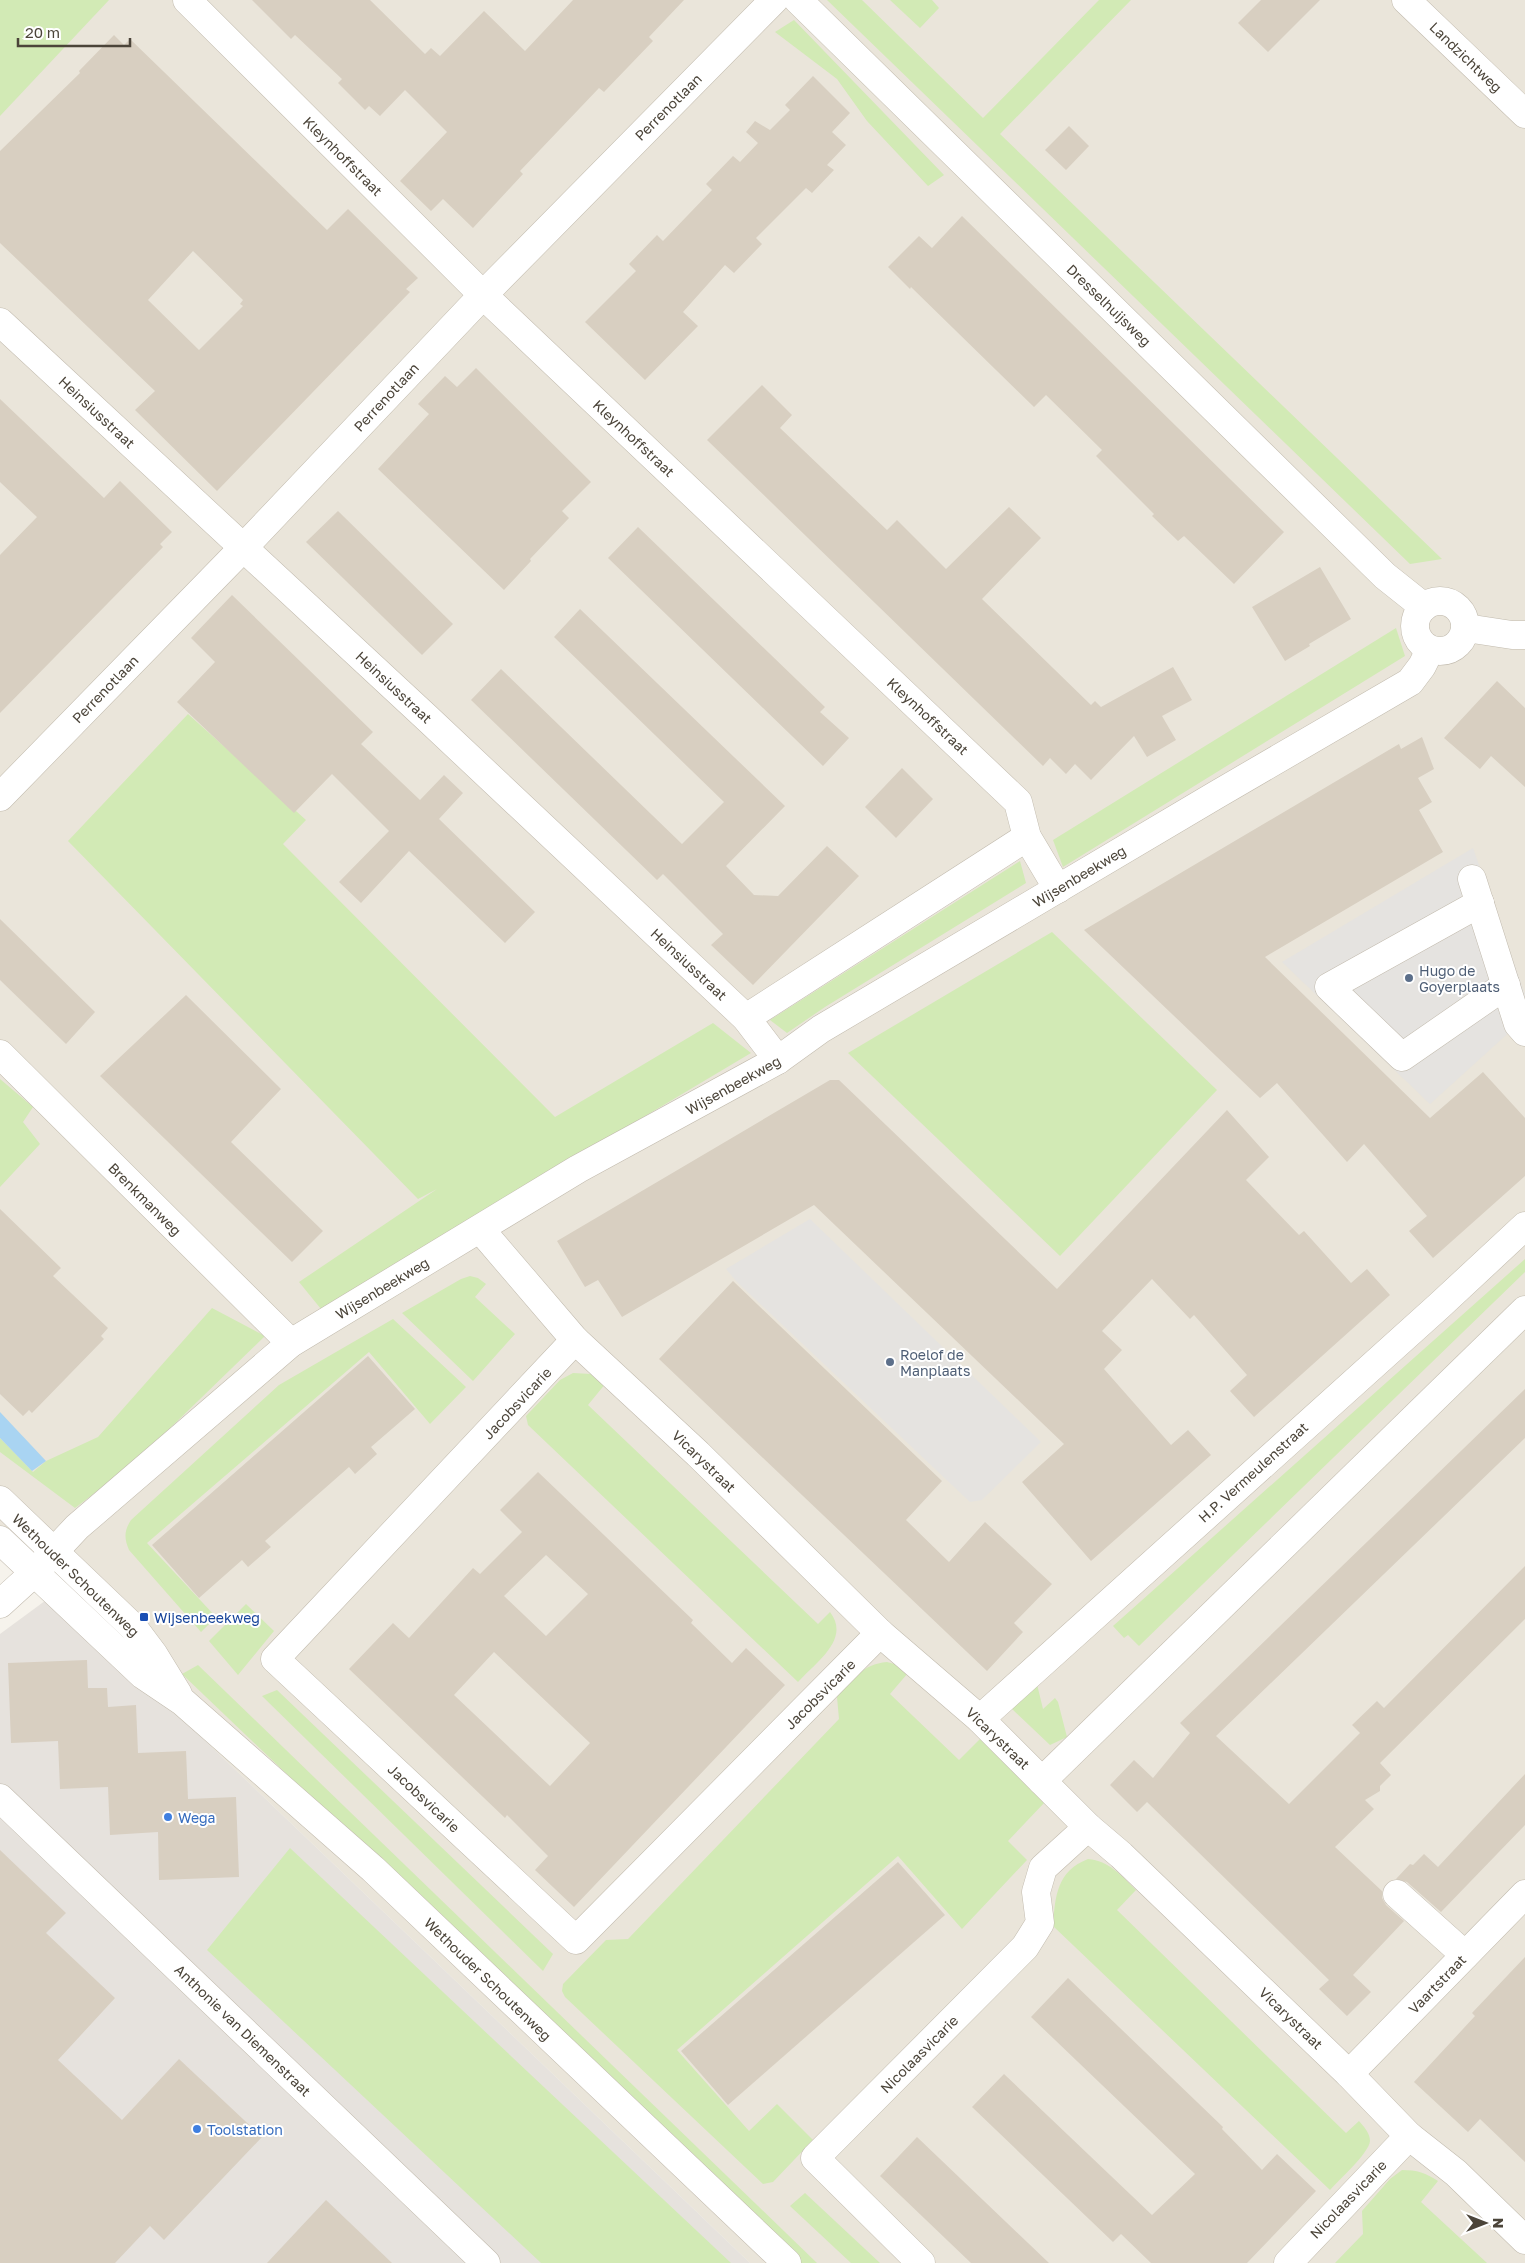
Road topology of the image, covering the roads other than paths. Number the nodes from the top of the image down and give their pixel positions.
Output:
1 (186, 0) edge
2 (774, 0) edge
3 (798, 0) edge
4 (1406, 0) edge
5 (1525, 114) edge
6 (483, 295) junction
7 (0, 322) edge
8 (243, 548) junction
9 (1424, 607) junction
10 (1466, 628) junction
11 (1525, 635) edge
12 (1430, 650) junction
13 (0, 797) edge
14 (1027, 837) junction
15 (1058, 889) junction
16 (1506, 985) junction
17 (746, 1018) junction
18 (1525, 1032) edge
19 (0, 1054) edge
20 (778, 1060) junction
21 (1525, 1226) edge
22 (480, 1229) junction
23 (1525, 1310) edge
24 (575, 1340) junction
25 (291, 1343) junction
26 (0, 1500) edge
27 (0, 1540) edge
28 (55, 1551) junction
29 (34, 1573) junction
30 (0, 1604) edge
31 (880, 1633) junction
32 (183, 1702) junction
33 (980, 1719) junction
34 (1042, 1781) junction
35 (0, 1798) edge
36 (1088, 1827) junction
37 (1397, 1894) dead end
38 (1525, 1894) edge
39 (1465, 1956) junction
40 (1349, 2074) junction
41 (1408, 2136) junction
42 (1525, 2240) edge
43 (486, 2263) edge
44 (787, 2263) edge
45 (921, 2263) edge
46 (1288, 2263) edge

1 - 6 street, Kleynhoffstraat
2 - 6 street, Perrenotlaan
3 - 9 street, Dresselhuijsweg
4 - 5 street, Landzichtweg
6 - 8 street, Perrenotlaan
6 - 14 street, Kleynhoffstraat
7 - 8 street, Heinsiusstraat
8 - 13 street, Perrenotlaan
8 - 17 street, Heinsiusstraat
9 - 10 street
9 - 12 street
10 - 11 street
10 - 12 street
12 - 15 street, Wijsenbeekweg
14 - 15 street, Kleynhoffstraat
14 - 17 street
15 - 20 street, Wijsenbeekweg
16 - 16 street
16 - 18 street
17 - 20 street, Heinsiusstraat
19 - 25 street, Brenkmanweg
20 - 22 street, Wijsenbeekweg
21 - 33 street, H.P. Vermeulenstraat
22 - 24 street, Vicarystraat
22 - 25 street, Wijsenbeekweg
23 - 34 street
24 - 31 street, Vicarystraat
24 - 31 street, Jacobsvicarie
25 - 28 street, Wijsenbeekweg
26 - 28 street, Wethouder Schoutenweg
27 - 29 street, Wethouder Schoutenweg
28 - 29 street, Wijsenbeekweg
28 - 32 street, Wethouder Schoutenweg
29 - 30 street, Wijsenbeekweg
29 - 32 street, Wethouder Schoutenweg
31 - 33 street, Vicarystraat
32 - 44 street, Wethouder Schoutenweg
33 - 34 street, Vicarystraat
34 - 36 street, Vicarystraat
35 - 43 street, Anthonie van Diemenstraat
36 - 40 street, Vicarystraat
36 - 45 street, Nicolaasvicarie
37 - 39 street
38 - 39 street, Vaartstraat
39 - 40 street, Vaartstraat
40 - 41 street, Vicarystraat
41 - 42 street, Vicarystraat
41 - 46 street, Nicolaasvicarie

